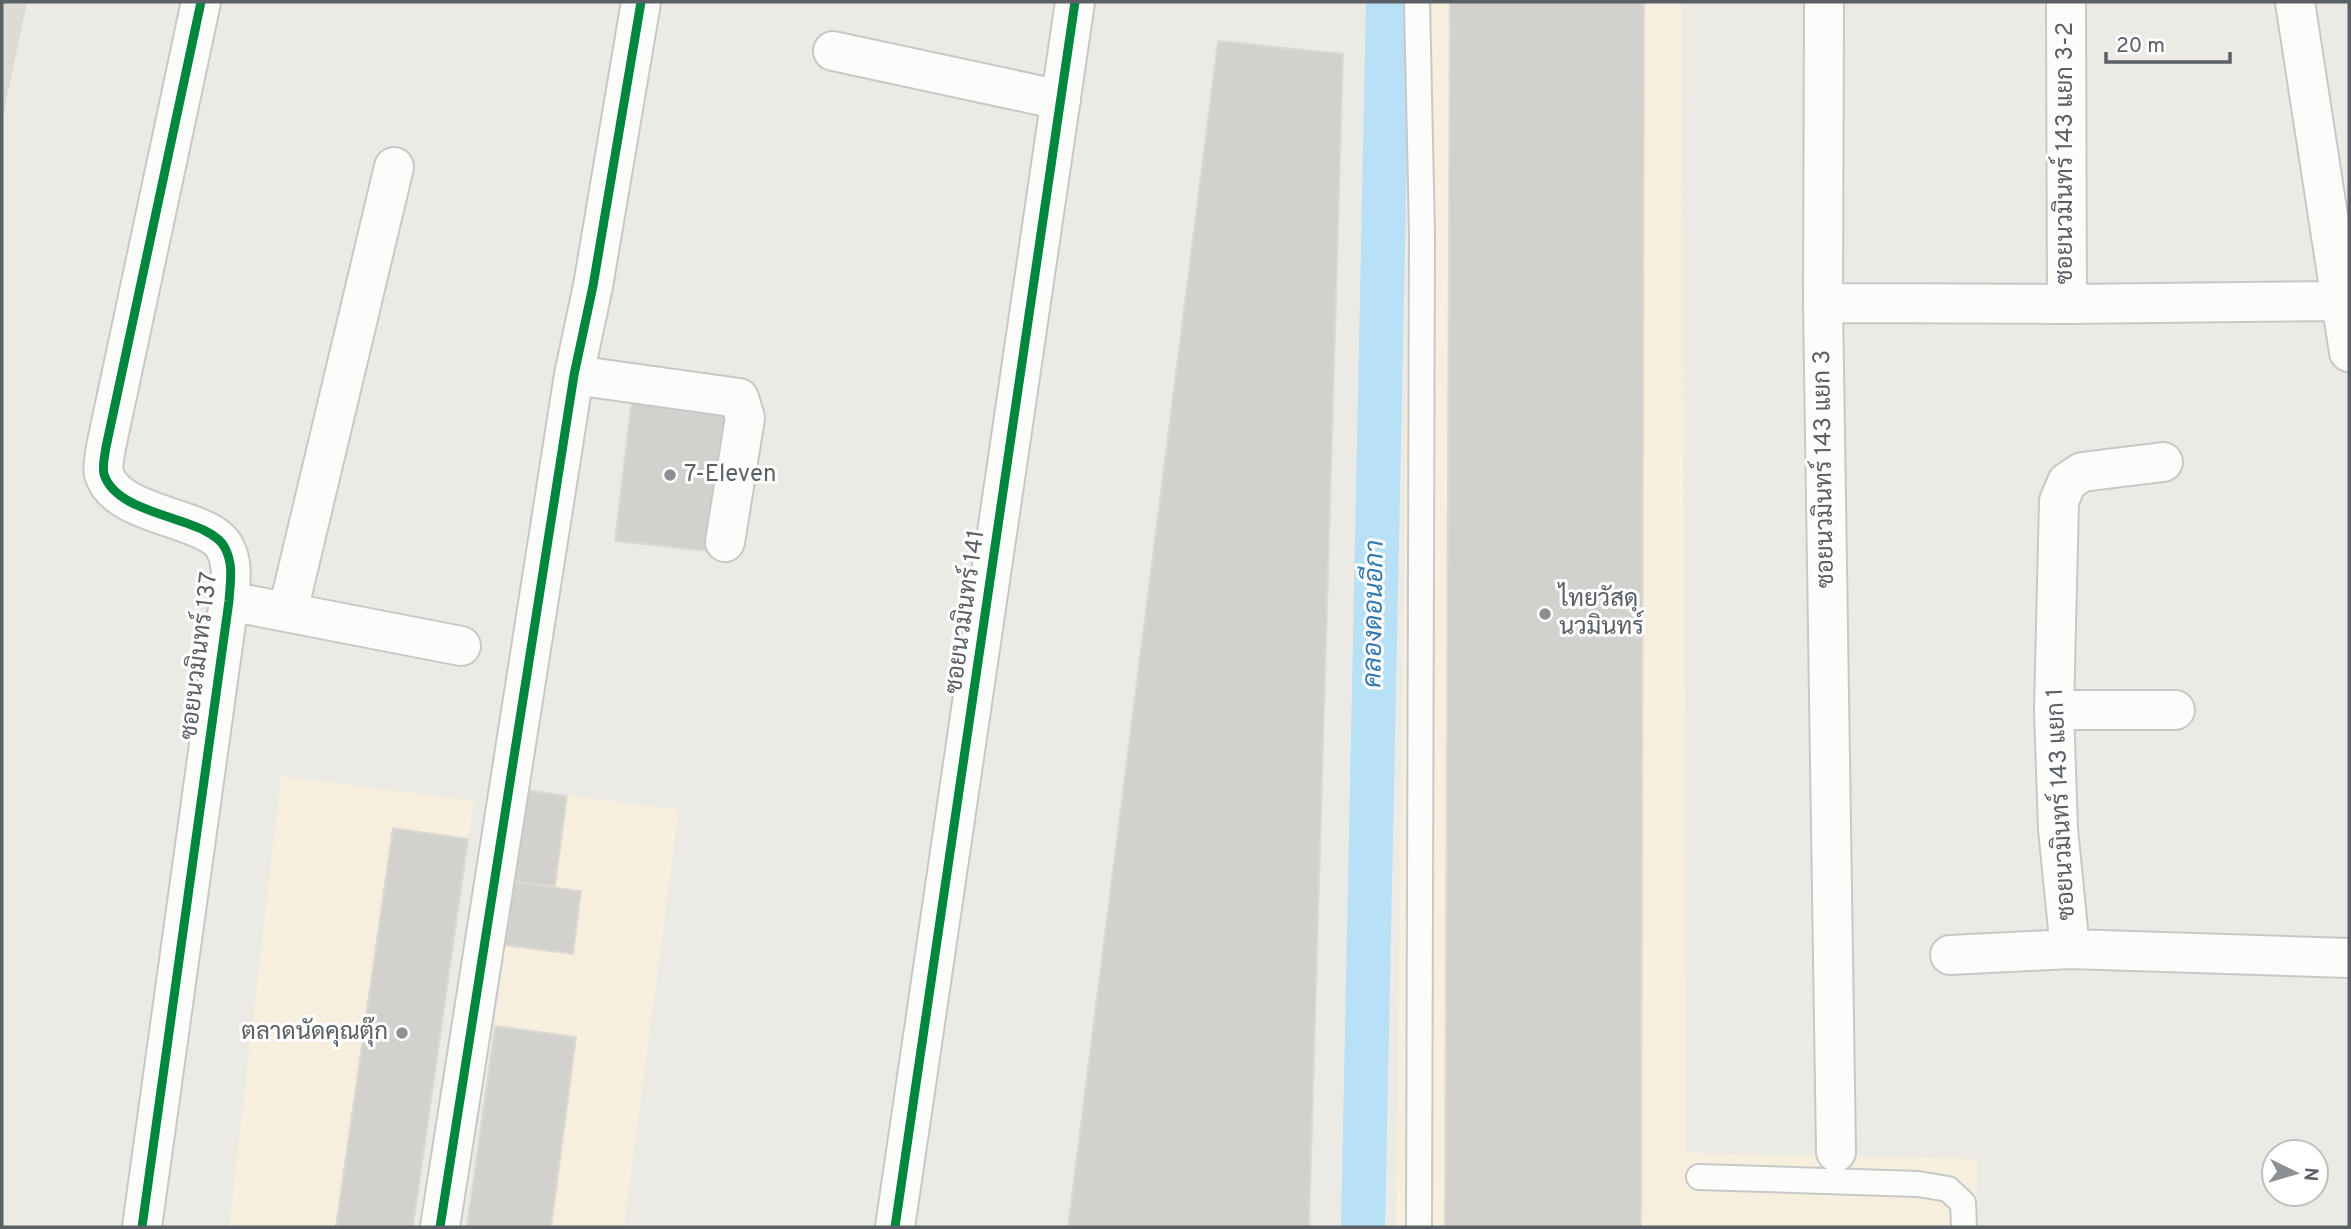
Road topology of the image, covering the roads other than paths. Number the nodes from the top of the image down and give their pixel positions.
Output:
1 (201, 2) edge
2 (641, 2) edge
3 (1074, 2) edge
4 (1417, 2) edge
5 (1824, 2) edge
6 (2066, 2) edge
7 (2295, 2) edge
8 (833, 51) dead end
9 (1061, 100) junction
10 (394, 167) dead end
11 (2341, 301) junction
12 (1822, 303) junction
13 (2067, 304) junction
14 (2349, 352) edge
15 (574, 375) junction
16 (2163, 462) dead end
17 (725, 542) dead end
18 (229, 601) junction
19 (288, 611) junction
20 (461, 646) dead end
21 (2054, 710) junction
22 (2175, 710) dead end
23 (2070, 949) junction
24 (1950, 955) dead end
25 (2349, 958) edge
26 (1836, 1152) dead end
27 (1699, 1177) dead end
28 (142, 1227) edge
29 (440, 1227) edge
30 (895, 1227) edge
31 (1419, 1227) edge
32 (1964, 1227) edge

1 - 18 street, ซอยนวมินทร์ 137
2 - 15 street
3 - 9 street, ซอยนวมินทร์ 141
4 - 31 lane
5 - 12 street, ซอยนวมินทร์ 143 แยก 3
6 - 13 street, ซอยนวมินทร์ 143 แยก 3-2
7 - 11 street
8 - 9 street
9 - 30 street, ซอยนวมินทร์ 141
10 - 19 street
11 - 13 street
11 - 14 street
12 - 13 street
12 - 26 street, ซอยนวมินทร์ 143 แยก 3
15 - 17 street
15 - 29 street
16 - 21 street, ซอยนวมินทร์ 143 แยก 1
18 - 19 street
18 - 28 street, ซอยนวมินทร์ 137
19 - 20 street
21 - 22 street
21 - 23 street, ซอยนวมินทร์ 143 แยก 1
23 - 24 street
23 - 25 street, ซอยนวมินทร์ 143 แยก 1
27 - 32 lane

